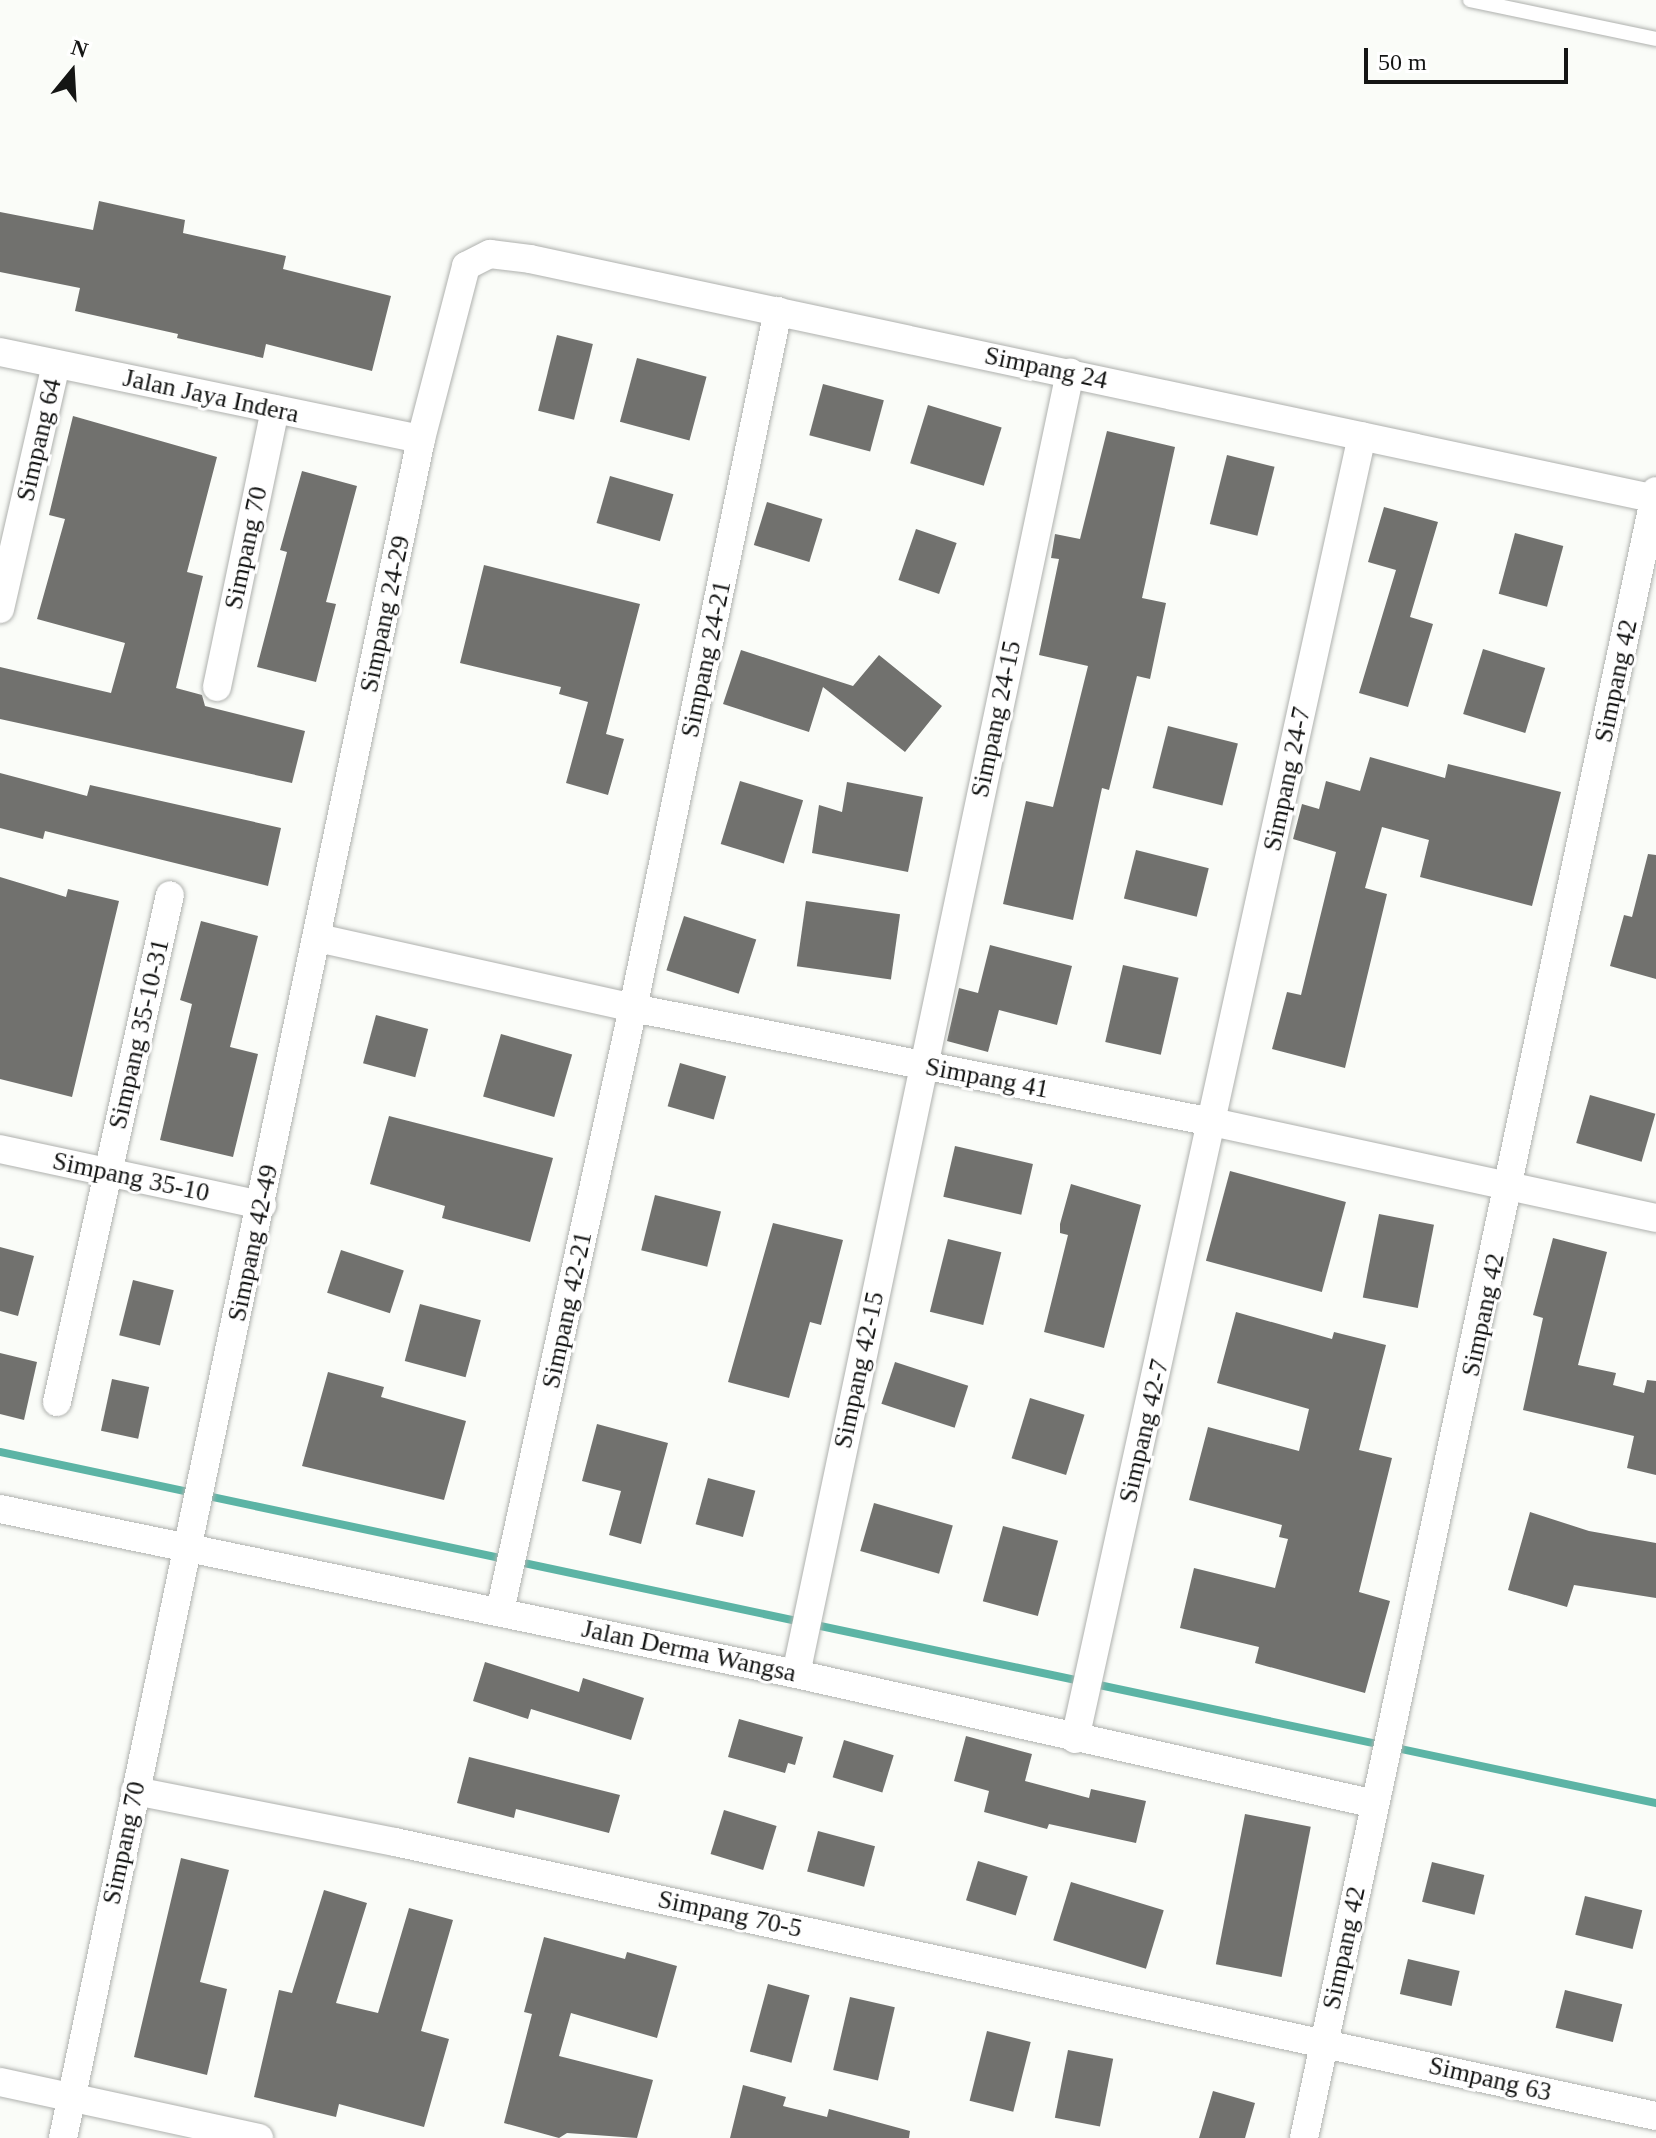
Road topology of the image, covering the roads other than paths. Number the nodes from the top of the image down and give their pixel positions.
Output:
1 (1470, 0) edge
2 (1656, 39) edge
3 (456, 291) joint
4 (778, 311) junction
5 (0, 352) edge
6 (56, 364) junction
7 (1070, 373) junction
8 (275, 409) junction
9 (1362, 436) junction
10 (421, 439) junction
11 (1655, 496) edge
12 (0, 609) edge
13 (217, 687) dead end
14 (170, 895) dead end
15 (318, 938) junction
16 (633, 1008) junction
17 (921, 1065) junction
18 (1212, 1122) junction
19 (0, 1149) edge
20 (108, 1173) junction
21 (1511, 1187) junction
22 (262, 1205) junction
23 (1656, 1218) edge
24 (57, 1402) dead end
25 (0, 1509) edge
26 (190, 1536) junction
27 (503, 1598) junction
28 (796, 1674) junction
29 (1075, 1739) junction
30 (135, 1791) junction
31 (1375, 1804) junction
32 (1324, 2042) junction
33 (0, 2082) edge
34 (72, 2098) junction
35 (1656, 2116) edge
36 (63, 2138) edge
37 (259, 2138) edge
38 (1304, 2138) edge

1 - 2 lane
3 - 4 street, Simpang 24
3 - 10 street, Simpang 24-29
4 - 7 street, Simpang 24
4 - 16 street, Simpang 24-21
5 - 6 street, Jalan Jaya Indera
6 - 8 street, Jalan Jaya Indera
6 - 12 street, Simpang 64
7 - 9 street, Simpang 24
7 - 17 street, Simpang 24-15
8 - 10 street, Jalan Jaya Indera
8 - 13 street, Simpang 70
9 - 11 street, Simpang 24
9 - 18 street, Simpang 24-7
10 - 15 street, Simpang 24-29
11 - 21 street, Simpang 42
14 - 20 street, Simpang 35-10-31
15 - 16 street, Simpang 41
15 - 22 street, Simpang 42-49
16 - 17 street, Simpang 41
16 - 27 street, Simpang 42-21
17 - 18 street, Simpang 41
17 - 28 street, Simpang 42-15
18 - 21 street, Simpang 41
18 - 29 street, Simpang 42-7
19 - 20 street, Simpang 35-10
20 - 22 street, Simpang 35-10
20 - 24 street, Simpang 35-10-31
21 - 23 street, Simpang 41
21 - 31 street, Simpang 42
22 - 26 street, Simpang 42-49
25 - 26 street, Jalan Derma Wangsa
26 - 27 street, Jalan Derma Wangsa
26 - 30 street, Simpang 70
27 - 28 street, Jalan Derma Wangsa
28 - 29 street, Jalan Derma Wangsa
29 - 31 street, Jalan Derma Wangsa
30 - 32 street, Simpang 70-5
30 - 34 street, Simpang 70
31 - 32 street, Simpang 42
32 - 35 street, Simpang 63
32 - 38 street, Simpang 42
33 - 34 street
34 - 36 street, Simpang 70
34 - 37 street

